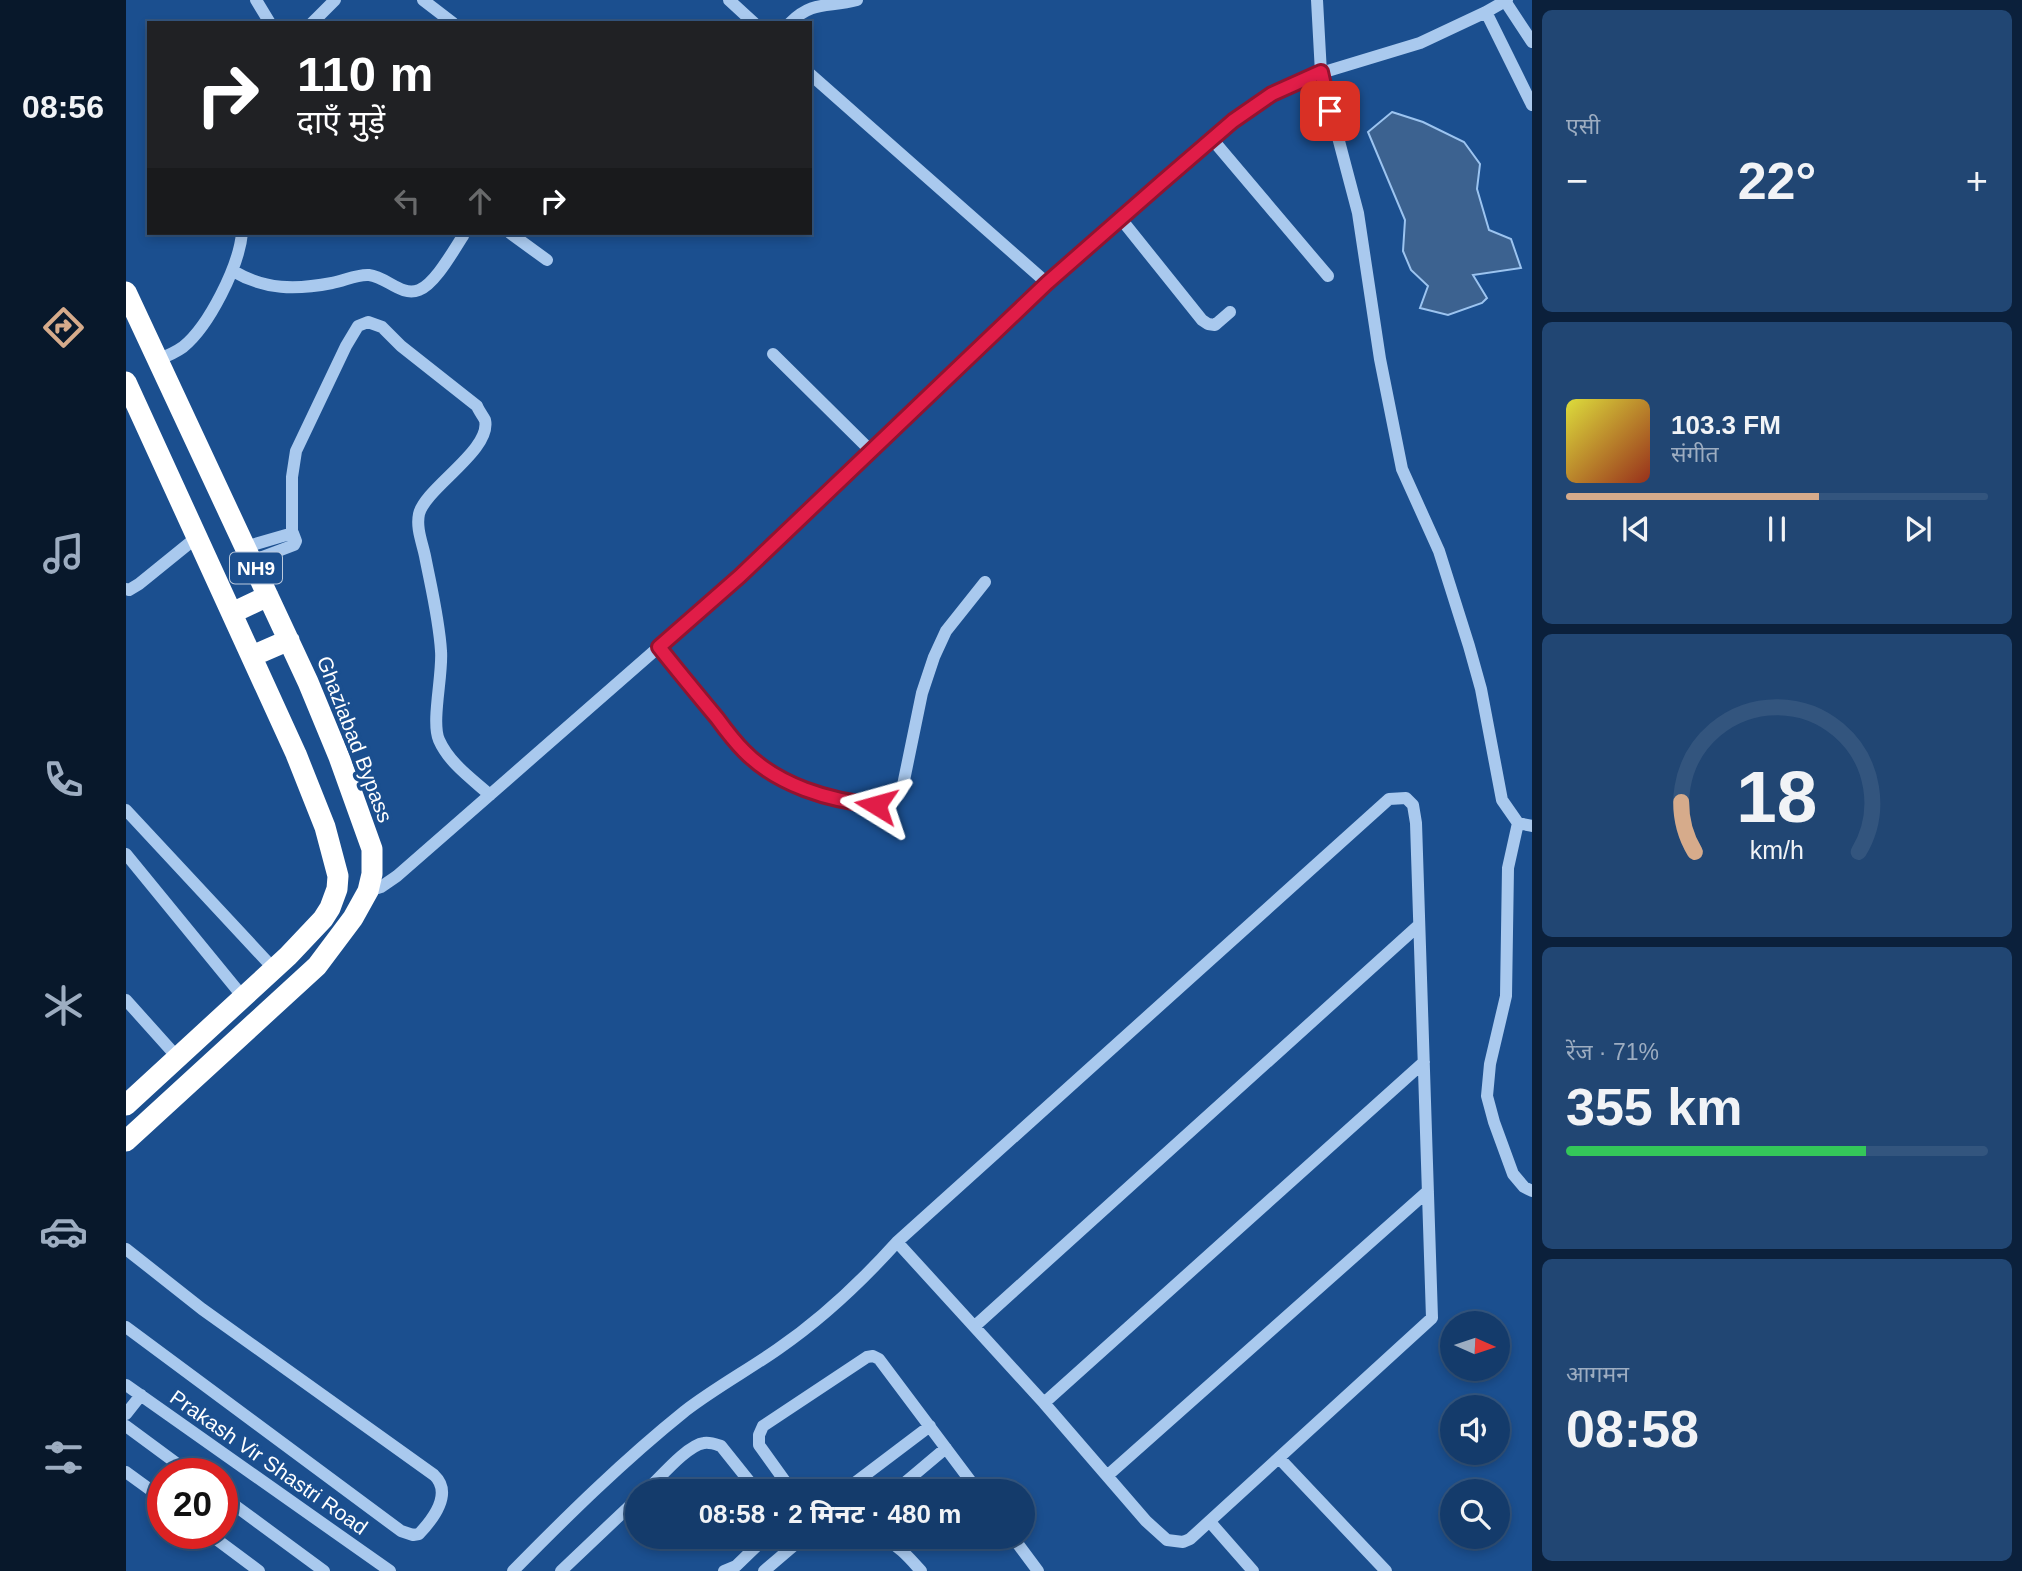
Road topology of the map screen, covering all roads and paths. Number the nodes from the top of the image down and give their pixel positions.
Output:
1 (256, 0) edge
2 (335, 0) edge
3 (423, 0) edge
4 (729, 0) edge
5 (857, 0) edge
6 (1317, 0) edge
7 (1506, 1) edge
8 (1486, 12) junction
9 (269, 21) edge
10 (314, 21) edge
11 (450, 21) edge
12 (752, 21) edge
13 (792, 21) edge
14 (1532, 42) edge
15 (1321, 72) junction
16 (812, 76) edge
17 (1532, 105) edge
18 (1212, 139) junction
19 (1121, 219) junction
20 (242, 235) edge
21 (513, 235) edge
22 (463, 236) dead end
23 (547, 260) dead end
24 (233, 271) junction
25 (1328, 276) dead end
26 (1047, 283) junction
27 (126, 292) edge
28 (1230, 312) dead end
29 (773, 354) dead end
30 (159, 359) junction
31 (126, 382) edge
32 (871, 451) junction
33 (197, 537) junction
34 (249, 554) junction
35 (985, 582) dead end
36 (126, 589) edge
37 (268, 596) junction
38 (232, 613) junction
39 (289, 640) junction
40 (659, 647) junction
41 (252, 656) junction
42 (490, 795) junction
43 (126, 810) edge
44 (1518, 823) junction
45 (1532, 826) edge
46 (126, 854) edge
47 (368, 891) junction
48 (1419, 925) junction
49 (274, 969) junction
50 (243, 997) junction
51 (126, 1000) edge
52 (178, 1058) junction
53 (1424, 1062) junction
54 (126, 1105) edge
55 (126, 1141) edge
56 (1428, 1191) junction
57 (1532, 1191) edge
58 (897, 1242) junction
59 (126, 1249) edge
60 (975, 1326) junction
61 (126, 1327) edge
62 (126, 1384) edge
63 (141, 1395) junction
64 (1044, 1403) junction
65 (126, 1414) edge
66 (126, 1426) edge
67 (930, 1426) junction
68 (946, 1448) junction
69 (169, 1458) edge
70 (1279, 1458) junction
71 (126, 1472) edge
72 (1107, 1476) junction
73 (659, 1479) edge
74 (747, 1479) edge
75 (783, 1479) edge
76 (860, 1479) edge
77 (909, 1479) edge
78 (969, 1479) edge
79 (147, 1487) edge
80 (238, 1508) edge
81 (625, 1510) edge
82 (1210, 1522) junction
83 (229, 1549) edge
84 (753, 1549) edge
85 (789, 1549) edge
86 (900, 1549) edge
87 (1022, 1549) edge
88 (258, 1571) edge
89 (324, 1571) edge
90 (390, 1571) edge
91 (513, 1571) edge
92 (561, 1571) edge
93 (724, 1571) edge
94 (764, 1571) edge
95 (921, 1571) edge
96 (1038, 1571) edge
97 (1253, 1571) edge
98 (1386, 1571) edge

1 - 9 street
2 - 10 street
3 - 11 street
4 - 12 street
5 - 13 street
6 - 15 street
7 - 8 street
7 - 14 street
8 - 15 street
8 - 17 street
15 - 18 street
15 - 44 street
16 - 26 street
18 - 19 street
18 - 25 street
19 - 26 street
19 - 28 street
20 - 24 street
21 - 23 street
22 - 24 street
24 - 30 street
26 - 32 street
27 - 30 highway, Ghaziabad Bypass / NH9
29 - 32 street
30 - 34 highway, Ghaziabad Bypass / NH9
31 - 33 highway, NH9
32 - 40 street
33 - 36 street
33 - 38 highway, NH9
34 - 37 highway, Ghaziabad Bypass / NH9
34 - 42 street
35 - 40 street
37 - 38 highway
37 - 39 highway, Ghaziabad Bypass / NH9
38 - 41 highway, NH9
39 - 41 highway
39 - 47 highway, Ghaziabad Bypass / NH9
40 - 42 street
41 - 49 highway, NH9
42 - 47 street
43 - 49 street
44 - 45 street
44 - 57 street
46 - 50 street
47 - 55 highway, Ghaziabad Bypass / NH9
48 - 53 street
48 - 58 street
48 - 60 street
49 - 50 highway, NH9
50 - 52 highway, NH9
51 - 52 street
52 - 54 highway, NH9
53 - 56 street
53 - 64 street
56 - 70 street
56 - 72 street
58 - 60 street
58 - 91 street
59 - 61 street
60 - 64 street
62 - 63 street, Prakash Vir Shastri Road
63 - 65 street
63 - 90 street, Prakash Vir Shastri Road
64 - 72 street
66 - 69 street
67 - 68 street
67 - 75 street
67 - 76 street
68 - 77 street
68 - 78 street
70 - 82 street
70 - 98 street
71 - 79 street
72 - 82 street
73 - 74 street
80 - 89 street
81 - 92 street
82 - 97 street
83 - 88 street
84 - 93 street
85 - 94 street
86 - 95 street
87 - 96 street

